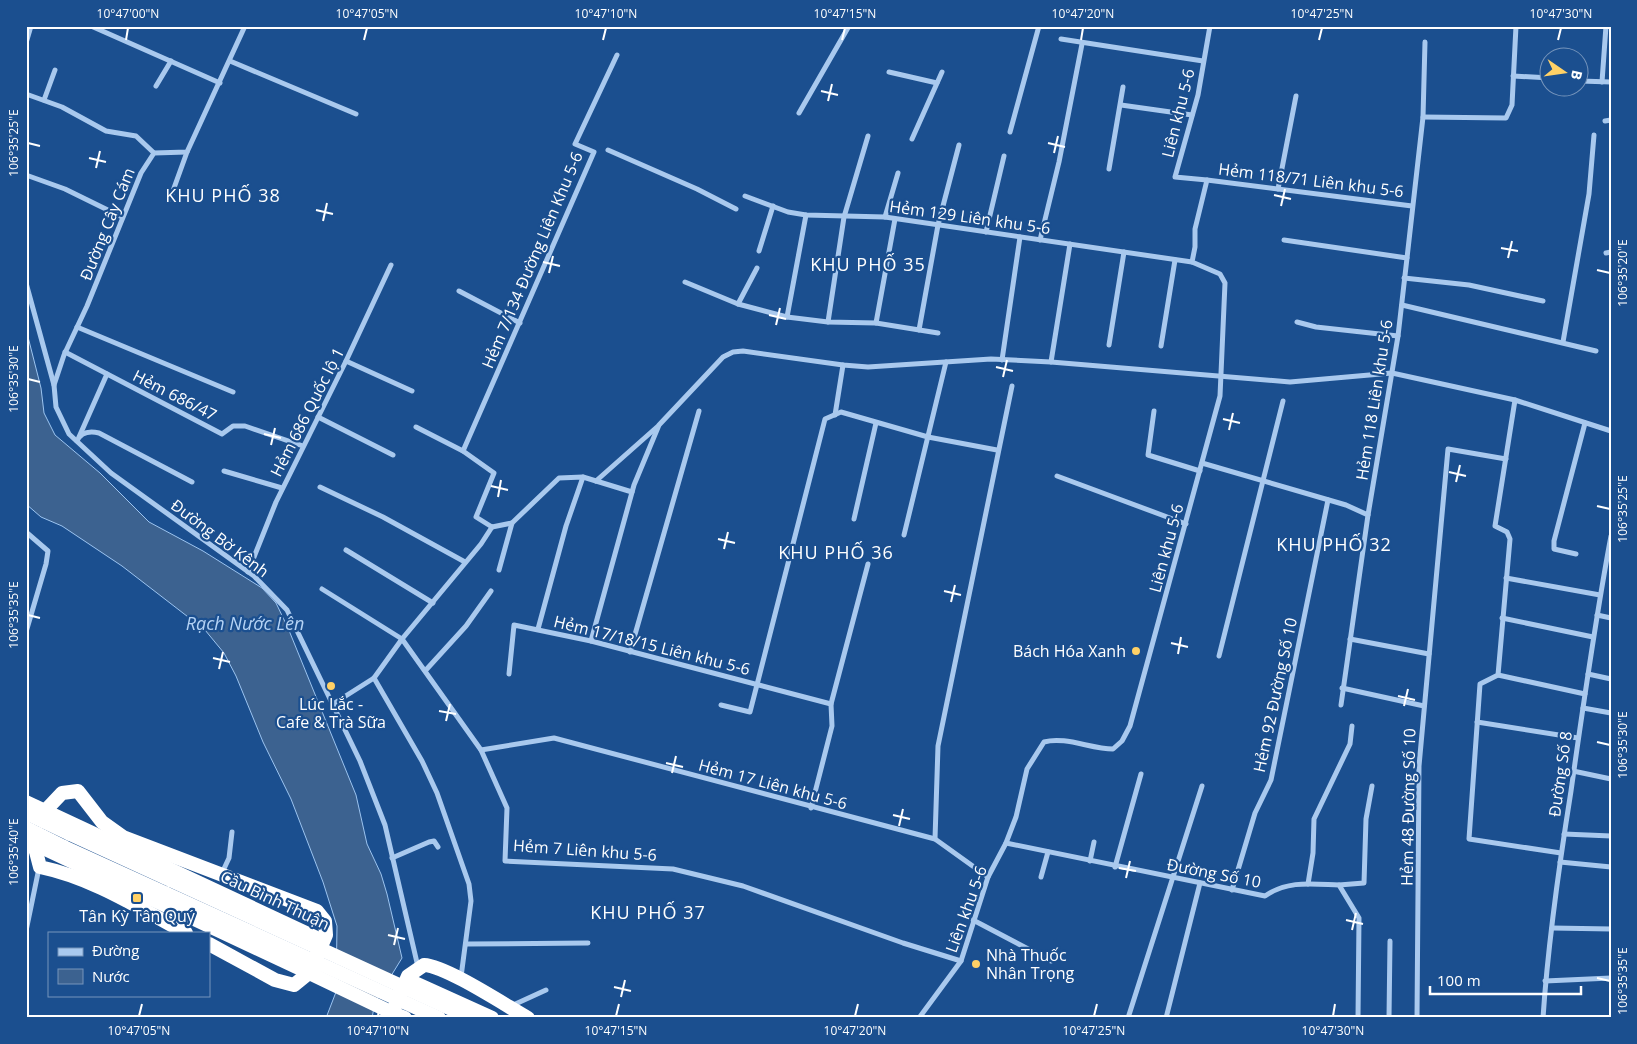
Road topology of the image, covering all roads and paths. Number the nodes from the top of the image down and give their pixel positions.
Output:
1 (31, 26) edge
2 (91, 26) edge
3 (245, 26) edge
4 (848, 26) edge
5 (1039, 26) edge
6 (1210, 26) edge
7 (1516, 26) edge
8 (1606, 26) edge
9 (105, 29) edge
10 (1062, 39) dead end
11 (1425, 42) dead end
12 (26, 43) edge
13 (1082, 44) junction
14 (617, 55) dead end
15 (171, 61) junction
16 (230, 61) junction
17 (1203, 61) junction
18 (55, 70) dead end
19 (889, 72) dead end
20 (942, 72) dead end
21 (1513, 76) junction
22 (1540, 77) edge
23 (1590, 81) edge
24 (1602, 82) junction
25 (1611, 82) edge
26 (220, 83) junction
27 (937, 83) junction
28 (156, 86) dead end
29 (1123, 87) dead end
30 (26, 94) edge
31 (1296, 96) dead end
32 (44, 100) junction
33 (1122, 105) junction
34 (798, 113) dead end
35 (356, 114) dead end
36 (1192, 115) junction
37 (1424, 117) junction
38 (1010, 132) dead end
39 (1594, 135) dead end
40 (868, 136) dead end
41 (912, 139) dead end
42 (959, 145) dead end
43 (608, 150) dead end
44 (187, 152) junction
45 (154, 153) junction
46 (1004, 156) dead end
47 (1109, 169) dead end
48 (898, 173) dead end
49 (26, 175) edge
50 (1207, 180) junction
51 (1278, 189) junction
52 (745, 196) dead end
53 (170, 199) dead end
54 (773, 206) junction
55 (1412, 206) junction
56 (736, 209) dead end
57 (806, 215) junction
58 (122, 217) junction
59 (844, 217) junction
60 (885, 217) junction
61 (895, 219) junction
62 (938, 225) junction
63 (986, 232) junction
64 (1020, 237) junction
65 (1040, 240) junction
66 (1284, 240) dead end
67 (1070, 244) junction
68 (759, 251) dead end
69 (1124, 252) junction
70 (1407, 258) junction
71 (1175, 260) junction
72 (1192, 262) junction
73 (391, 264) dead end
74 (757, 268) dead end
75 (1404, 278) junction
76 (685, 282) dead end
77 (26, 283) edge
78 (459, 291) dead end
79 (1543, 301) dead end
80 (738, 304) junction
81 (1402, 305) junction
82 (788, 317) junction
83 (828, 322) junction
84 (1297, 322) dead end
85 (520, 323) junction
86 (876, 323) junction
87 (78, 327) junction
88 (920, 330) junction
89 (938, 333) dead end
90 (1398, 336) junction
91 (1564, 342) junction
92 (1109, 345) dead end
93 (1160, 346) dead end
94 (1596, 351) dead end
95 (65, 352) junction
96 (1002, 360) junction
97 (346, 361) junction
98 (946, 362) junction
99 (1051, 362) junction
100 (844, 366) junction
101 (1392, 373) junction
102 (107, 374) junction
103 (1221, 376) junction
104 (55, 383) junction
105 (1012, 386) dead end
106 (412, 391) dead end
107 (233, 392) dead end
108 (1515, 400) junction
109 (1283, 401) dead end
110 (699, 411) dead end
111 (1154, 411) dead end
112 (834, 414) junction
113 (318, 417) junction
114 (876, 423) junction
115 (1585, 423) junction
116 (659, 425) junction
117 (416, 427) dead end
118 (1611, 431) edge
119 (928, 437) junction
120 (78, 439) junction
121 (303, 446) junction
122 (463, 450) junction
123 (997, 450) junction
124 (392, 455) dead end
125 (1506, 459) junction
126 (1202, 464) junction
127 (224, 471) dead end
128 (1200, 471) junction
129 (1057, 476) dead end
130 (583, 478) junction
131 (596, 481) junction
132 (1264, 481) junction
133 (192, 482) dead end
134 (320, 487) dead end
135 (282, 488) junction
136 (632, 492) junction
137 (1328, 500) junction
138 (1368, 515) junction
139 (854, 519) dead end
140 (512, 523) junction
141 (1186, 524) junction
142 (492, 527) junction
143 (26, 532) edge
144 (904, 535) dead end
145 (1611, 536) edge
146 (29, 539) edge
147 (346, 550) dead end
148 (1576, 554) dead end
149 (465, 562) junction
150 (868, 564) dead end
151 (499, 570) dead end
152 (248, 572) junction
153 (1506, 578) junction
154 (322, 589) dead end
155 (491, 591) dead end
156 (1600, 595) junction
157 (433, 603) junction
158 (1597, 616) junction
159 (1502, 618) junction
160 (1611, 618) edge
161 (538, 629) junction
162 (26, 632) edge
163 (1593, 637) junction
164 (1350, 638) junction
165 (402, 639) junction
166 (591, 641) junction
167 (630, 652) junction
168 (1429, 654) junction
169 (1219, 656) dead end
170 (424, 671) junction
171 (509, 674) dead end
172 (1588, 674) junction
173 (1498, 675) junction
174 (374, 678) junction
175 (1611, 679) edge
176 (759, 684) junction
177 (1342, 688) junction
178 (1584, 694) junction
179 (333, 704) junction
180 (831, 704) junction
181 (721, 705) dead end
182 (1341, 705) dead end
183 (1424, 706) junction
184 (1583, 708) junction
185 (1611, 713) edge
186 (1477, 722) junction
187 (1352, 726) dead end
188 (1578, 738) junction
189 (481, 750) junction
190 (1573, 771) junction
191 (1141, 774) dead end
192 (1611, 778) edge
193 (1202, 786) dead end
194 (1372, 786) dead end
195 (26, 802) edge
196 (811, 808) junction
197 (45, 811) junction
198 (26, 813) edge
199 (232, 832) dead end
200 (1564, 834) junction
201 (31, 836) edge
202 (1611, 836) edge
203 (935, 839) junction
204 (67, 841) junction
205 (1094, 842) dead end
206 (1006, 843) junction
207 (438, 847) dead end
208 (1048, 852) junction
209 (1561, 853) junction
210 (392, 858) junction
211 (1090, 861) junction
212 (1560, 862) junction
213 (40, 867) junction
214 (1115, 867) junction
215 (1611, 867) edge
216 (221, 874) junction
217 (988, 877) junction
218 (1174, 877) junction
219 (1041, 878) dead end
220 (1200, 883) junction
221 (1308, 884) junction
222 (1339, 885) junction
223 (1232, 890) junction
224 (973, 920) junction
225 (1552, 928) junction
226 (1611, 928) edge
227 (26, 931) edge
228 (184, 932) edge
229 (1390, 941) dead end
230 (588, 943) dead end
231 (467, 944) junction
232 (210, 945) edge
233 (961, 961) junction
234 (1051, 961) dead end
235 (418, 967) junction
236 (1611, 978) edge
237 (460, 980) junction
238 (1545, 981) junction
239 (546, 990) dead end
240 (509, 1007) junction
241 (390, 1018) edge
242 (405, 1018) edge
243 (440, 1018) edge
244 (471, 1018) edge
245 (492, 1018) edge
246 (528, 1018) edge
247 (919, 1018) edge
248 (1128, 1018) edge
249 (1166, 1018) edge
250 (1358, 1018) edge
251 (1389, 1018) edge
252 (1417, 1018) edge
253 (1543, 1018) edge

1 - 12 street
2 - 9 street
3 - 16 street
4 - 34 street
5 - 38 street
6 - 17 street, Liên khu 5-6
7 - 21 street
8 - 24 street
9 - 15 street
10 - 13 street
11 - 37 street, Hẻm 118 Liên khu 5-6
13 - 17 street
13 - 65 street
14 - 85 street, Hẻm 7/134 Đường Liên Khu 5-6
15 - 26 street
15 - 28 street
16 - 26 street
16 - 35 street
17 - 36 street, Liên khu 5-6
18 - 32 street
19 - 27 street
20 - 27 street
21 - 22 street
21 - 37 street
23 - 24 street
24 - 25 street
26 - 44 street
27 - 41 street
29 - 33 street
30 - 32 street
31 - 51 street
32 - 45 street
33 - 36 street
33 - 47 street
36 - 50 street, Liên khu 5-6
37 - 55 street, Hẻm 118 Liên khu 5-6
39 - 91 street
40 - 59 street
42 - 62 street
43 - 56 street
44 - 45 street
44 - 53 street
45 - 58 street, Đường Cây Cám
46 - 63 street
48 - 60 street
49 - 58 street
50 - 51 street, Hẻm 118/71 Liên khu 5-6
50 - 72 street
51 - 55 street, Hẻm 118/71 Liên khu 5-6
52 - 54 street, Hẻm 129 Liên khu 5-6
54 - 57 street, Hẻm 129 Liên khu 5-6
54 - 68 street
55 - 70 street, Hẻm 118 Liên khu 5-6
57 - 59 street, Hẻm 129 Liên khu 5-6
57 - 82 street
58 - 87 street, Đường Cây Cám
59 - 60 street, Hẻm 129 Liên khu 5-6
59 - 83 street
60 - 61 street, Hẻm 129 Liên khu 5-6
61 - 62 street, Hẻm 129 Liên khu 5-6
61 - 86 street
62 - 63 street, Hẻm 129 Liên khu 5-6
62 - 88 street
63 - 64 street, Hẻm 129 Liên khu 5-6
64 - 65 street, Hẻm 129 Liên khu 5-6
64 - 96 street
65 - 67 street, Hẻm 129 Liên khu 5-6
66 - 70 street
67 - 69 street, Hẻm 129 Liên khu 5-6
67 - 99 street
69 - 71 street, Hẻm 129 Liên khu 5-6
69 - 92 street
70 - 75 street, Hẻm 118 Liên khu 5-6
71 - 72 street, Hẻm 129 Liên khu 5-6
71 - 93 street
72 - 103 street, Liên khu 5-6
73 - 97 street, Hẻm 686 Quốc lộ 1
74 - 80 street
75 - 79 street
75 - 81 street, Hẻm 118 Liên khu 5-6
76 - 80 street
77 - 104 street, Đường Bờ Kênh
78 - 85 street
80 - 82 street
81 - 90 street, Hẻm 118 Liên khu 5-6
81 - 91 street
82 - 83 street
83 - 86 street
84 - 90 street
85 - 122 street, Hẻm 7/134 Đường Liên Khu 5-6
86 - 88 street
87 - 95 street, Đường Cây Cám
87 - 107 street
88 - 89 street
90 - 101 street, Hẻm 118 Liên khu 5-6
91 - 94 street
95 - 102 street, Hẻm 686/47
95 - 104 street, Đường Cây Cám
96 - 98 street
96 - 99 street
97 - 106 street
97 - 113 street, Hẻm 686 Quốc lộ 1
98 - 100 street
98 - 119 street
99 - 103 street
100 - 112 street
100 - 116 street
101 - 103 street
101 - 108 street
101 - 138 street, Hẻm 118 Liên khu 5-6
102 - 120 street
102 - 121 street, Hẻm 686/47
103 - 126 street, Liên khu 5-6
104 - 120 street, Đường Bờ Kênh
105 - 123 street
108 - 115 street
108 - 125 street
109 - 132 street
110 - 167 street
111 - 128 street
112 - 114 street
112 - 176 street
113 - 121 street, Hẻm 686 Quốc lộ 1
113 - 124 street
114 - 119 street
114 - 139 street
115 - 118 street
115 - 148 street
116 - 131 street
116 - 136 street
117 - 122 street
119 - 123 street
119 - 144 street
120 - 133 street
120 - 152 street, Đường Bờ Kênh
121 - 135 street, Hẻm 686 Quốc lộ 1
122 - 142 street
123 - 203 street
125 - 153 street
125 - 168 street, Hẻm 48 Đường Số 10
126 - 128 street, Liên khu 5-6
126 - 132 street
127 - 135 street
128 - 141 street, Liên khu 5-6
129 - 141 street
130 - 131 street
130 - 140 street
130 - 161 street
131 - 136 street
132 - 137 street
132 - 169 street
134 - 149 street
135 - 152 street, Hẻm 686 Quốc lộ 1
136 - 166 street
137 - 138 street
137 - 223 street, Hẻm 92 Đường Số 10
138 - 164 street, Hẻm 118 Liên khu 5-6
140 - 142 street
140 - 151 street
141 - 206 street, Liên khu 5-6
142 - 149 street
143 - 146 street
145 - 156 street, Đường Số 8
146 - 162 street
147 - 157 street
149 - 157 street
150 - 180 street
152 - 179 street, Đường Bờ Kênh
153 - 156 street
153 - 159 street
154 - 165 street, Hẻm 7 Liên khu 5-6
155 - 170 street
156 - 158 street, Đường Số 8
157 - 165 street
158 - 160 street
158 - 163 street, Đường Số 8
159 - 163 street
159 - 173 street
161 - 166 street, Hẻm 17/18/15 Liên khu 5-6
161 - 171 street, Hẻm 17/18/15 Liên khu 5-6
163 - 172 street, Đường Số 8
164 - 168 street
164 - 177 street, Hẻm 118 Liên khu 5-6
165 - 170 street, Hẻm 7 Liên khu 5-6
165 - 174 street
166 - 167 street, Hẻm 17/18/15 Liên khu 5-6
167 - 176 street, Hẻm 17/18/15 Liên khu 5-6
168 - 183 street, Hẻm 48 Đường Số 10
170 - 189 street, Hẻm 7 Liên khu 5-6
172 - 175 street
172 - 178 street, Đường Số 8
173 - 178 street
173 - 186 street
174 - 179 street
174 - 231 street
176 - 180 street, Hẻm 17/18/15 Liên khu 5-6
176 - 181 street
177 - 182 street, Hẻm 118 Liên khu 5-6
177 - 183 street
178 - 184 street, Đường Số 8
179 - 210 street, Đường Bờ Kênh
180 - 196 street
183 - 252 street, Hẻm 48 Đường Số 10
184 - 185 street
184 - 188 street, Đường Số 8
186 - 188 street
186 - 209 street
187 - 221 street
188 - 190 street, Đường Số 8
189 - 196 street, Hẻm 17 Liên khu 5-6
189 - 233 street, Hẻm 7 Liên khu 5-6
190 - 192 street
190 - 200 street, Đường Số 8
191 - 214 street
193 - 218 street
194 - 222 street, Đường Số 10
195 - 197 highway, Cầu Bình Thuận
196 - 203 street, Hẻm 17 Liên khu 5-6
197 - 216 highway
197 - 245 highway, Cầu Bình Thuận
198 - 204 highway
199 - 216 street
200 - 202 street
200 - 209 street, Đường Số 8
201 - 204 highway
201 - 213 highway
201 - 242 highway, bridge
203 - 217 street, Hẻm 17 Liên khu 5-6
204 - 243 highway, bridge
204 - 244 highway, Cầu Bình Thuận, bridge
205 - 211 street
206 - 208 street, Đường Số 10
206 - 217 street, Liên khu 5-6
207 - 210 street
208 - 211 street, Đường Số 10
208 - 219 street
209 - 212 street, Đường Số 8
210 - 235 street, Đường Bờ Kênh
211 - 214 street, Đường Số 10
212 - 215 street
212 - 225 street, Đường Số 8
213 - 227 street
213 - 228 highway
214 - 218 street, Đường Số 10
216 - 232 highway
217 - 224 street, Liên khu 5-6
218 - 220 street, Đường Số 10
218 - 248 street
220 - 223 street, Đường Số 10
220 - 249 street
221 - 222 street, Đường Số 10
221 - 223 street, Đường Số 10
222 - 250 street
224 - 233 street, Liên khu 5-6
224 - 234 street
225 - 226 street
225 - 238 street, Đường Số 8
229 - 251 street
230 - 231 street
231 - 237 street
233 - 247 street, Liên khu 5-6
235 - 237 highway
235 - 241 highway
236 - 238 street
237 - 240 highway
238 - 253 street, Đường Số 8
239 - 240 street
240 - 246 highway

